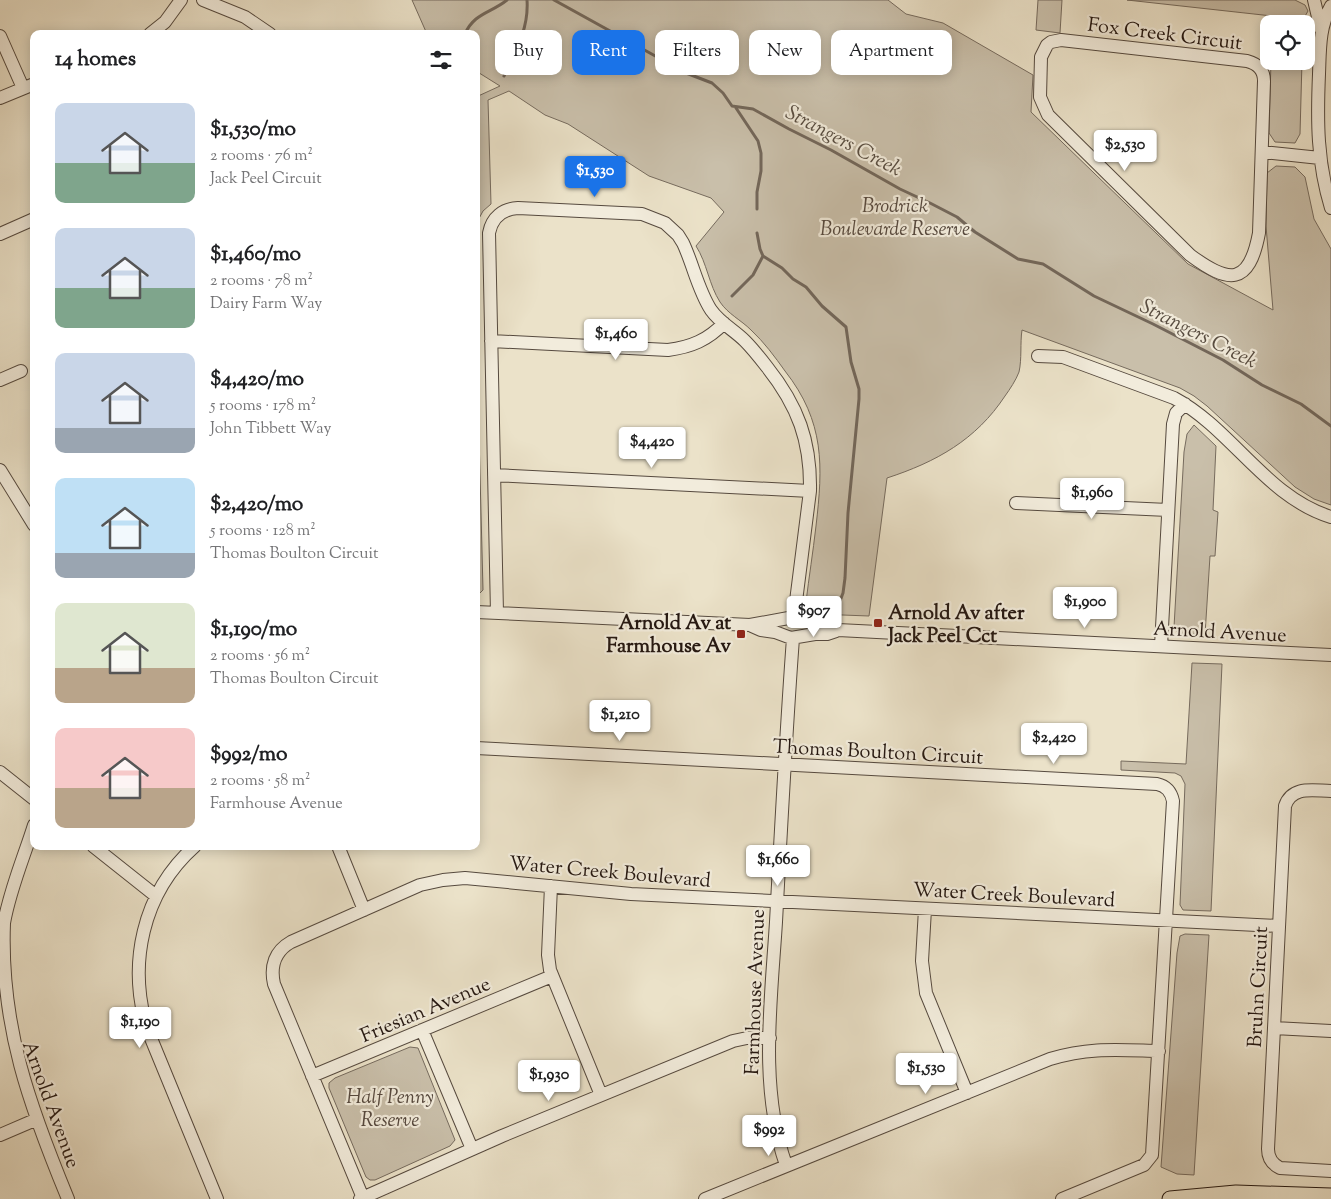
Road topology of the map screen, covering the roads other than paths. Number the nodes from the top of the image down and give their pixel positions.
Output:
1 (181, 0) edge
2 (203, 0) edge
3 (1314, 0) edge
4 (1331, 6) edge
5 (155, 30) edge
6 (264, 30) edge
7 (1321, 30) junction
8 (0, 36) edge
9 (28, 86) edge
10 (0, 98) edge
11 (1262, 152) junction
12 (1320, 158) junction
13 (1331, 208) edge
14 (30, 222) edge
15 (0, 234) edge
16 (724, 323) junction
17 (491, 341) junction
18 (1038, 356) dead end
19 (21, 372) dead end
20 (0, 380) edge
21 (1185, 404) junction
22 (0, 470) edge
23 (494, 475) junction
24 (810, 491) junction
25 (1016, 502) dead end
26 (1168, 510) junction
27 (1331, 517) edge
28 (30, 519) edge
29 (480, 612) edge
30 (497, 613) junction
31 (794, 619) junction
32 (750, 625) junction
33 (838, 630) junction
34 (793, 637) junction
35 (1162, 646) junction
36 (1331, 655) edge
37 (480, 748) edge
38 (784, 765) junction
39 (0, 772) edge
40 (1331, 792) edge
41 (30, 796) edge
42 (30, 845) edge
43 (99, 850) edge
44 (192, 850) edge
45 (340, 850) edge
46 (551, 886) junction
47 (156, 896) junction
48 (777, 901) junction
49 (925, 909) junction
50 (364, 910) junction
51 (1167, 921) junction
52 (1279, 926) junction
53 (552, 976) junction
54 (1274, 1028) junction
55 (422, 1030) junction
56 (1331, 1031) edge
57 (770, 1038) junction
58 (1159, 1051) junction
59 (312, 1076) junction
60 (967, 1093) junction
61 (601, 1095) junction
62 (35, 1120) junction
63 (0, 1135) edge
64 (472, 1149) junction
65 (786, 1165) junction
66 (1331, 1171) edge
67 (1331, 1196) edge
68 (361, 1198) edge
69 (68, 1199) edge
70 (217, 1199) edge
71 (705, 1199) edge
72 (1062, 1199) edge
73 (1170, 1199) edge

1 - 5 street
2 - 6 street
3 - 7 street
4 - 7 street
7 - 12 street
8 - 9 street
9 - 10 street
11 - 11 street, Fox Creek Circuit
11 - 12 street
12 - 13 street
14 - 15 street
16 - 17 street
16 - 17 street
16 - 24 street
17 - 23 street
18 - 21 street
19 - 20 street
21 - 26 street
21 - 27 street
22 - 28 street
23 - 24 street
23 - 30 street
24 - 31 street
25 - 26 street
26 - 35 street
29 - 30 street, Arnold Avenue
30 - 32 street, Arnold Avenue
31 - 32 street, Arnold Avenue
31 - 33 street, Arnold Avenue
31 - 34 street
31 - 34 street
32 - 34 street, Arnold Avenue
33 - 34 street, Arnold Avenue
33 - 35 street, Arnold Avenue
34 - 38 street, Farmhouse Avenue
35 - 36 street, Arnold Avenue
37 - 38 street, Thomas Boulton Circuit
38 - 48 street, Farmhouse Avenue
38 - 51 street, Thomas Boulton Circuit
39 - 41 street
40 - 52 street, Bruhn Circuit
42 - 62 street, Arnold Avenue
43 - 47 street
44 - 47 street
45 - 50 street
46 - 48 street, Water Creek Boulevard
46 - 50 street, Water Creek Boulevard
46 - 53 street
47 - 70 street
48 - 49 street, Water Creek Boulevard
48 - 57 street, Farmhouse Avenue
49 - 51 street, Water Creek Boulevard
49 - 60 street
50 - 59 street, Water Creek Boulevard
51 - 52 street, Water Creek Boulevard
51 - 58 street, Thomas Boulton Circuit
52 - 54 street, Bruhn Circuit
53 - 55 street, Friesian Avenue
53 - 61 street
54 - 56 street
54 - 66 street, Bruhn Circuit
55 - 59 street, Friesian Avenue
55 - 64 street
57 - 61 street
57 - 65 street, Farmhouse Avenue
58 - 60 street
58 - 72 street, Thomas Boulton Circuit
59 - 68 street, Water Creek Boulevard
60 - 65 street
61 - 64 street
62 - 63 street
62 - 69 street, Arnold Avenue
64 - 68 street
65 - 71 street
67 - 73 main road

